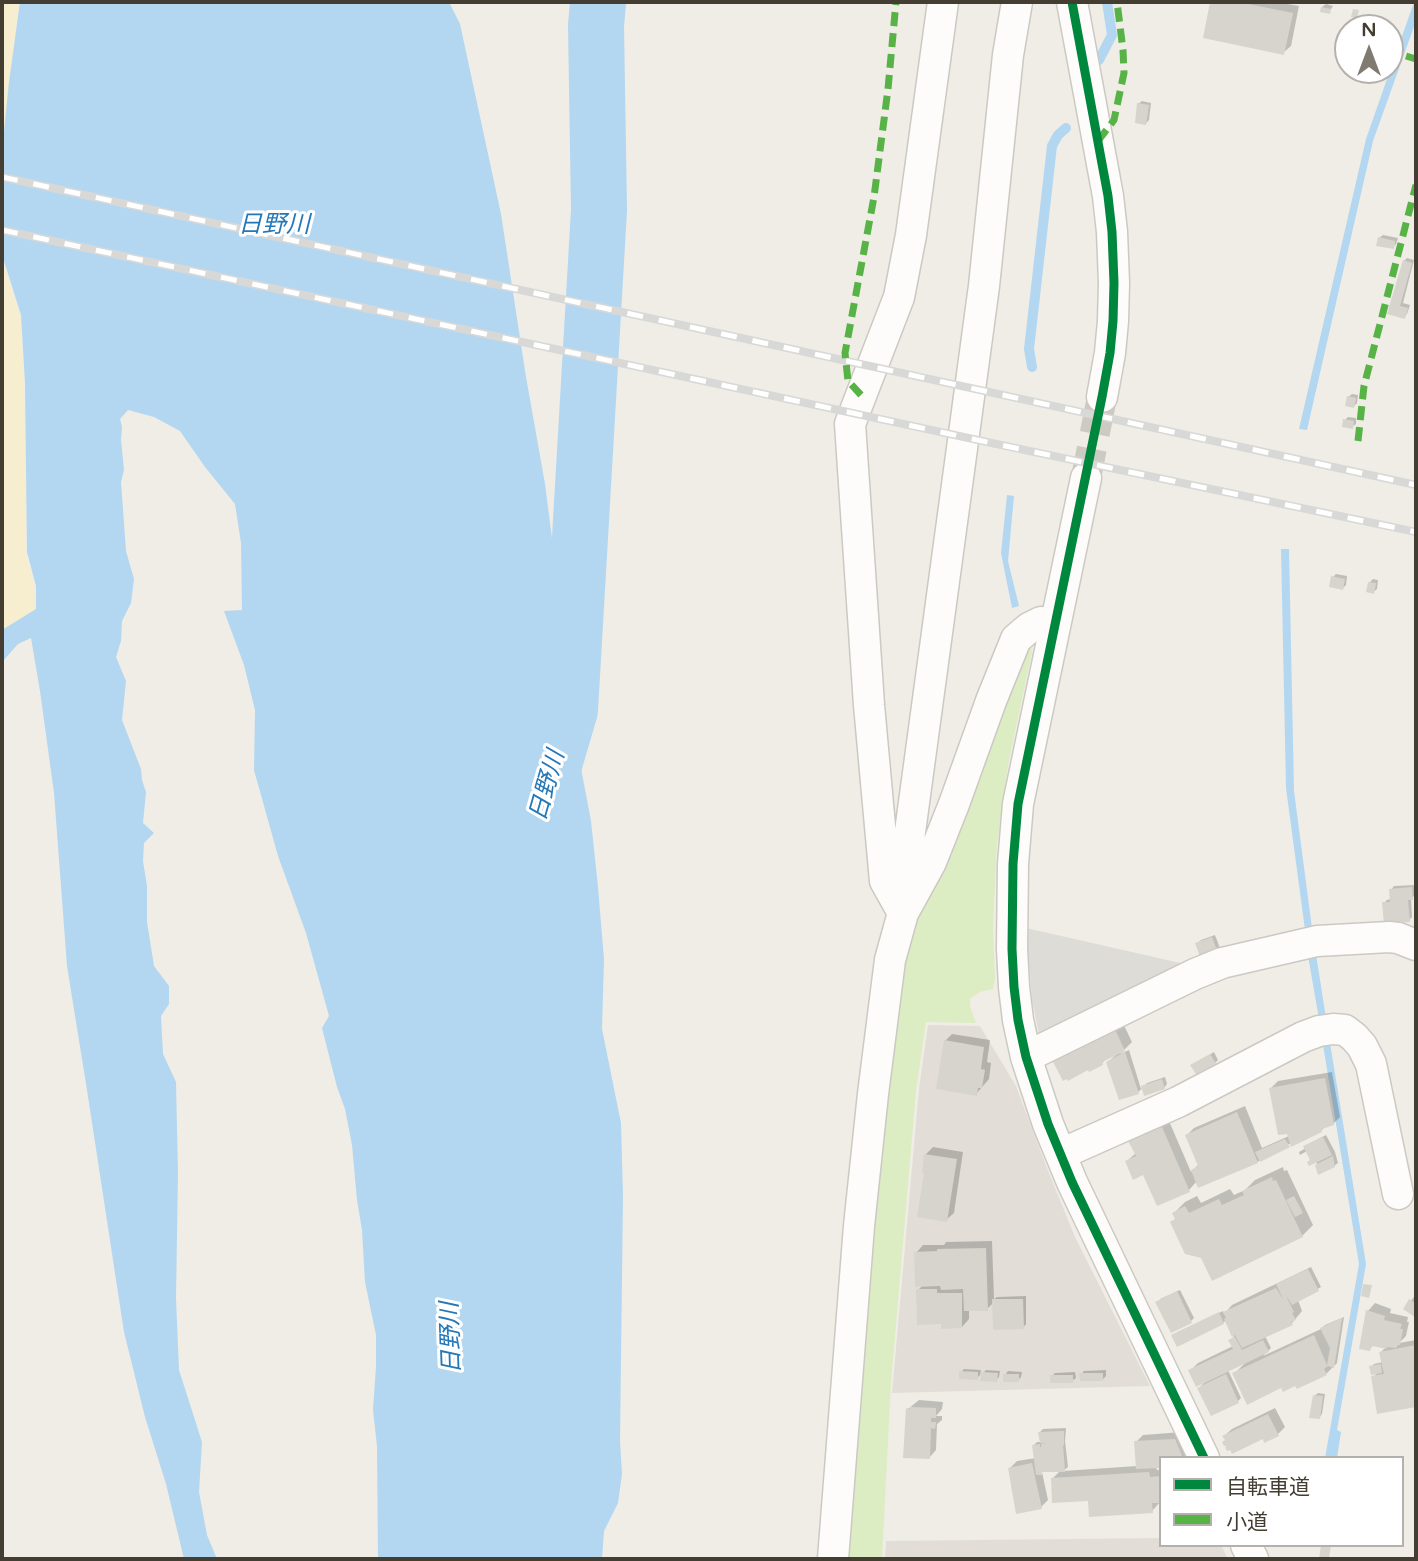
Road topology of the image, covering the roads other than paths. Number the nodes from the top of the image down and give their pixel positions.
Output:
1 (943, 2) edge
2 (1017, 2) edge
3 (1072, 2) edge
4 (1102, 397) tunnel mouth
5 (1086, 478) tunnel mouth
6 (1055, 624) junction
7 (903, 913) junction
8 (1416, 945) edge
9 (1026, 1057) junction
10 (1060, 1154) junction
11 (1398, 1194) dead end
12 (1204, 1456) edge
13 (834, 1559) edge

1 - 7 street
2 - 7 street
3 - 4 street
5 - 6 street
6 - 7 street
6 - 9 street
7 - 13 street
8 - 9 street
9 - 10 street
10 - 11 street
10 - 12 street

